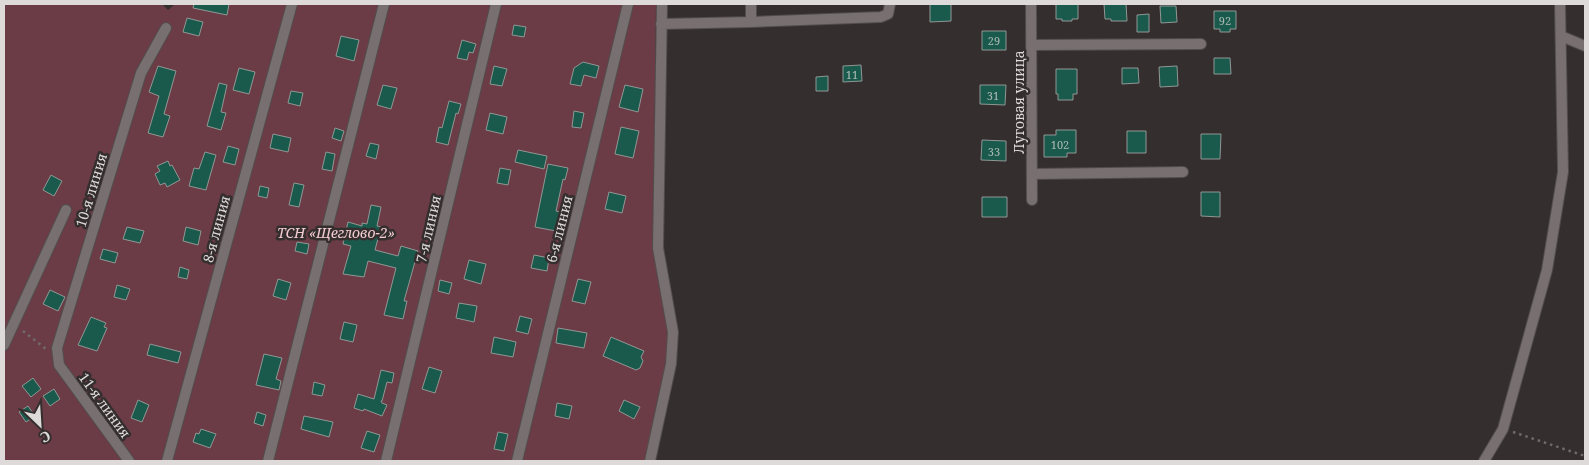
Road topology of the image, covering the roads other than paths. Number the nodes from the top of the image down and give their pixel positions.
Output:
1 (292, 4) edge
2 (384, 4) edge
3 (496, 4) edge
4 (628, 4) edge
5 (662, 4) edge
6 (751, 4) edge
7 (890, 4) edge
8 (1032, 4) edge
9 (1560, 4) edge
10 (751, 22) junction
11 (661, 24) junction
12 (166, 28) dead end
13 (1561, 36) junction
14 (1201, 44) dead end
15 (1032, 45) junction
16 (1585, 46) edge
17 (1183, 172) dead end
18 (1032, 174) junction
19 (1032, 200) dead end
20 (66, 210) dead end
21 (4, 345) edge
22 (59, 365) joint
23 (129, 461) edge
24 (167, 461) edge
25 (268, 461) edge
26 (386, 461) edge
27 (517, 461) edge
28 (650, 461) edge
29 (1484, 461) edge

1 - 24 street, 8-я линия
2 - 25 street
3 - 26 street, 7-я линия
4 - 27 street, 6-я линия
5 - 11 street
6 - 10 street
7 - 10 street
8 - 15 street, Луговая улица
9 - 13 street
10 - 11 street
11 - 28 street
12 - 22 street, 10-я линия
13 - 16 street
13 - 29 street
14 - 15 street
15 - 18 street, Луговая улица
17 - 18 street
18 - 19 street, Луговая улица
20 - 21 street
22 - 23 street, 11-я линия

